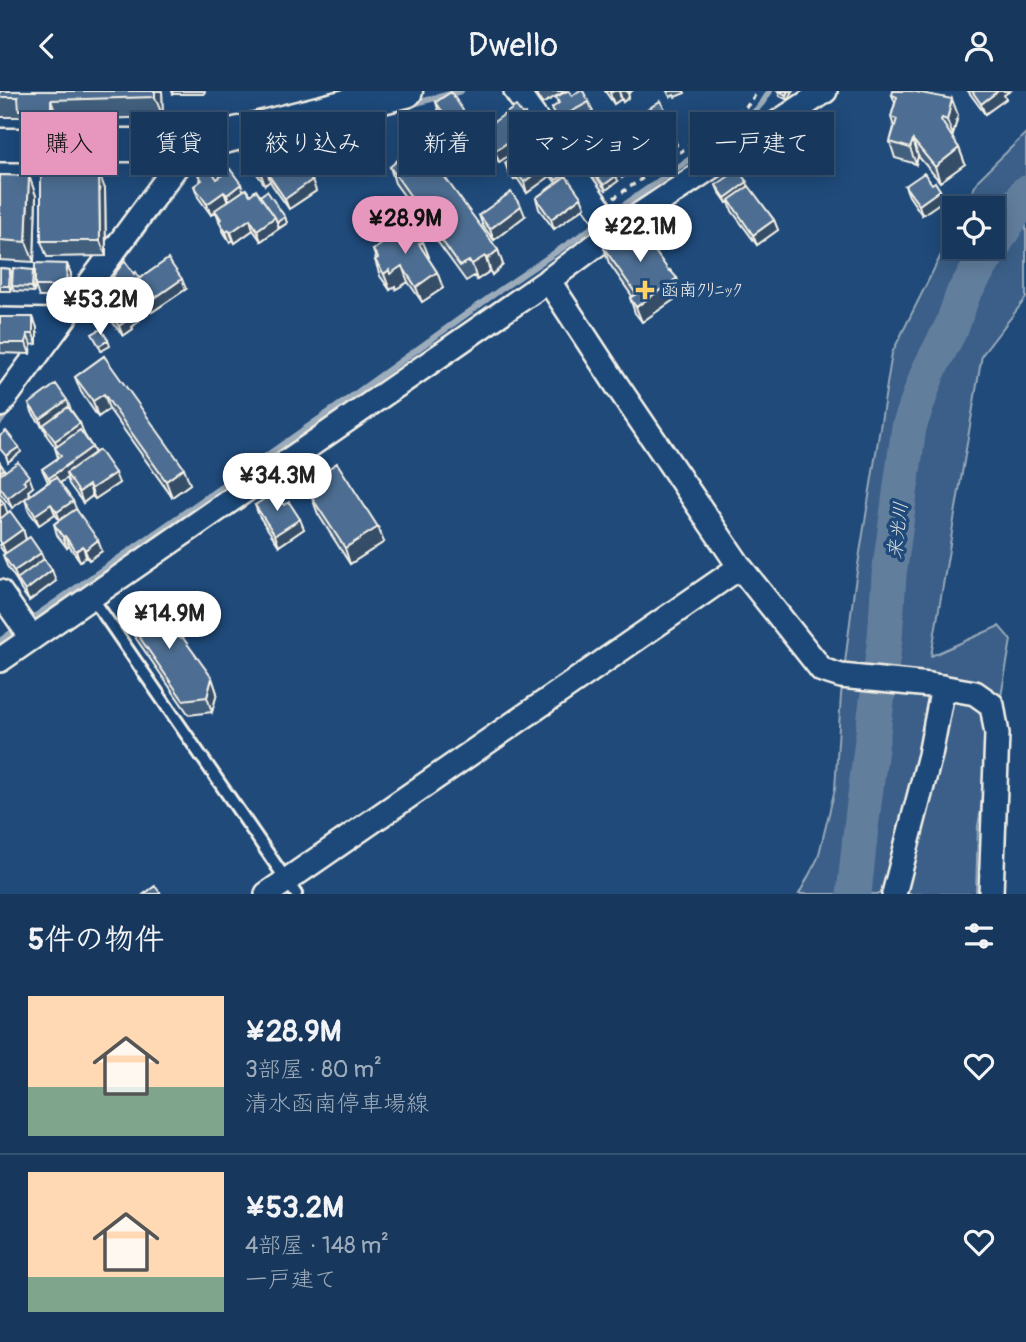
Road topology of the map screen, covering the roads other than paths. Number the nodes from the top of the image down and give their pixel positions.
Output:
1 (406, 91) edge
2 (516, 91) edge
3 (825, 91) edge
4 (227, 136) edge
5 (0, 145) edge
6 (131, 145) edge
7 (170, 175) edge
8 (615, 231) junction
9 (548, 280) junction
10 (0, 320) edge
11 (62, 321) junction
12 (0, 405) edge
13 (740, 567) junction
14 (0, 592) edge
15 (92, 596) junction
16 (32, 638) junction
17 (0, 660) edge
18 (936, 686) junction
19 (292, 887) edge
20 (267, 894) edge
21 (894, 894) edge
22 (991, 894) edge

1 - 4 main road
2 - 8 street
3 - 8 street
5 - 6 main road
7 - 11 street
8 - 9 street
9 - 13 street
9 - 15 street
10 - 11 street
11 - 12 street
13 - 18 street
13 - 19 street
14 - 16 street
15 - 16 street
15 - 19 lane
16 - 17 street
18 - 21 street
18 - 22 street
19 - 20 street

